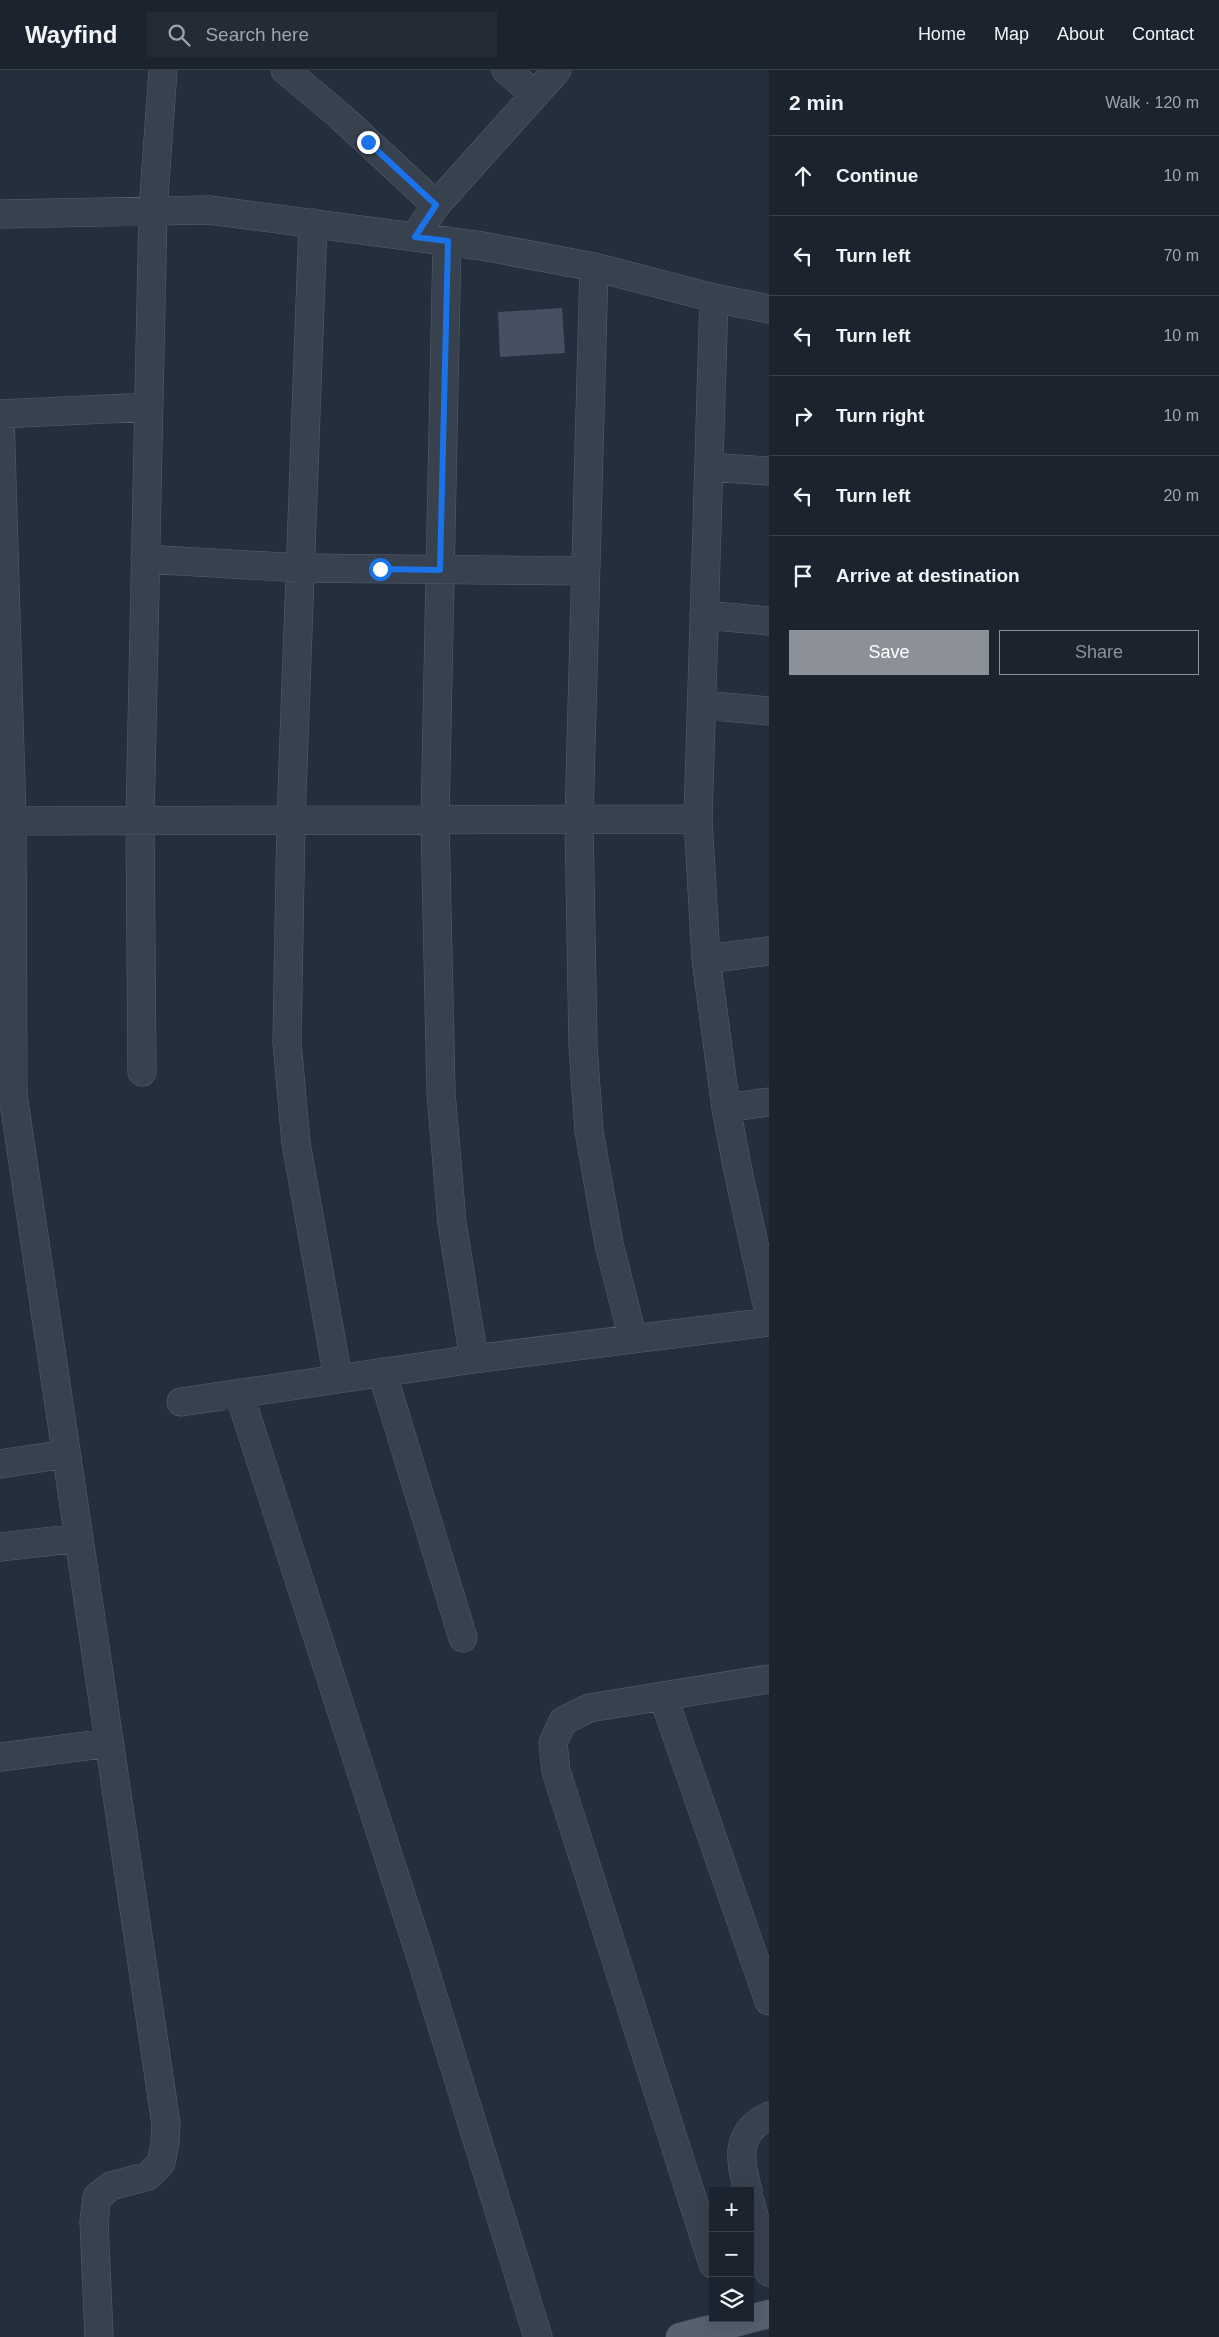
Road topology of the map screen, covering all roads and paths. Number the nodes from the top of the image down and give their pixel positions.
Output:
1 (163, 70) edge
2 (286, 70) edge
3 (506, 70) edge
4 (557, 70) edge
5 (535, 95) junction
6 (436, 205) junction
7 (153, 210) junction
8 (0, 214) edge
9 (314, 223) junction
10 (415, 237) junction
11 (448, 241) junction
12 (594, 267) junction
13 (714, 298) junction
14 (769, 308) edge
15 (148, 407) junction
16 (0, 414) edge
17 (709, 467) junction
18 (769, 472) edge
19 (145, 559) junction
20 (301, 568) junction
21 (440, 570) junction
22 (585, 571) junction
23 (704, 616) junction
24 (769, 621) edge
25 (702, 705) junction
26 (769, 710) edge
27 (698, 819) junction
28 (140, 820) junction
29 (291, 820) junction
30 (435, 820) junction
31 (579, 820) junction
32 (6, 821) edge
33 (769, 951) edge
34 (706, 959) junction
35 (142, 1072) dead end
36 (6, 1096) edge
37 (769, 1102) edge
38 (726, 1108) junction
39 (763, 1252) edge
40 (769, 1313) edge
41 (769, 1322) edge
42 (633, 1339) junction
43 (474, 1359) junction
44 (382, 1372) junction
45 (338, 1378) junction
46 (239, 1393) junction
47 (181, 1402) dead end
48 (66, 1454) junction
49 (0, 1464) edge
50 (79, 1538) junction
51 (0, 1547) edge
52 (463, 1638) dead end
53 (769, 1680) edge
54 (663, 1696) junction
55 (109, 1744) junction
56 (0, 1757) edge
57 (769, 2001) edge
58 (769, 2116) edge
59 (747, 2187) edge
60 (754, 2216) edge
61 (709, 2251) edge
62 (769, 2272) edge
63 (769, 2314) edge
64 (754, 2317) edge
65 (728, 2322) edge
66 (99, 2337) edge
67 (538, 2337) edge
68 (680, 2337) edge

1 - 7 street
2 - 6 street
3 - 5 street
4 - 5 street
5 - 6 street
6 - 10 street
7 - 8 street
7 - 9 street
7 - 15 street
9 - 10 street
9 - 20 street
10 - 11 street
11 - 12 street
11 - 21 street
12 - 13 street
12 - 22 street
13 - 14 street
13 - 17 street
15 - 16 street
15 - 19 street
16 - 32 street
17 - 18 street
17 - 23 street
19 - 20 street
19 - 28 street
20 - 21 street
20 - 29 street
21 - 22 street
21 - 30 street
22 - 31 street
23 - 24 street
23 - 25 street
25 - 26 street
25 - 27 street
27 - 31 street
27 - 34 street
28 - 29 street
28 - 32 street
28 - 35 street
29 - 30 street
29 - 45 street
30 - 31 street
30 - 43 street
31 - 42 street
32 - 36 street
33 - 34 street
34 - 38 street
36 - 48 street
37 - 38 street
38 - 39 street
39 - 40 street
41 - 42 street
42 - 43 street
43 - 44 street
44 - 45 street
44 - 52 street
45 - 46 street
46 - 47 street
46 - 67 street
48 - 49 street
48 - 50 street
50 - 51 street
50 - 55 street
53 - 54 street
54 - 57 street
54 - 61 street
55 - 56 street
55 - 66 street
58 - 59 street
60 - 62 street
63 - 64 main road
65 - 68 main road

